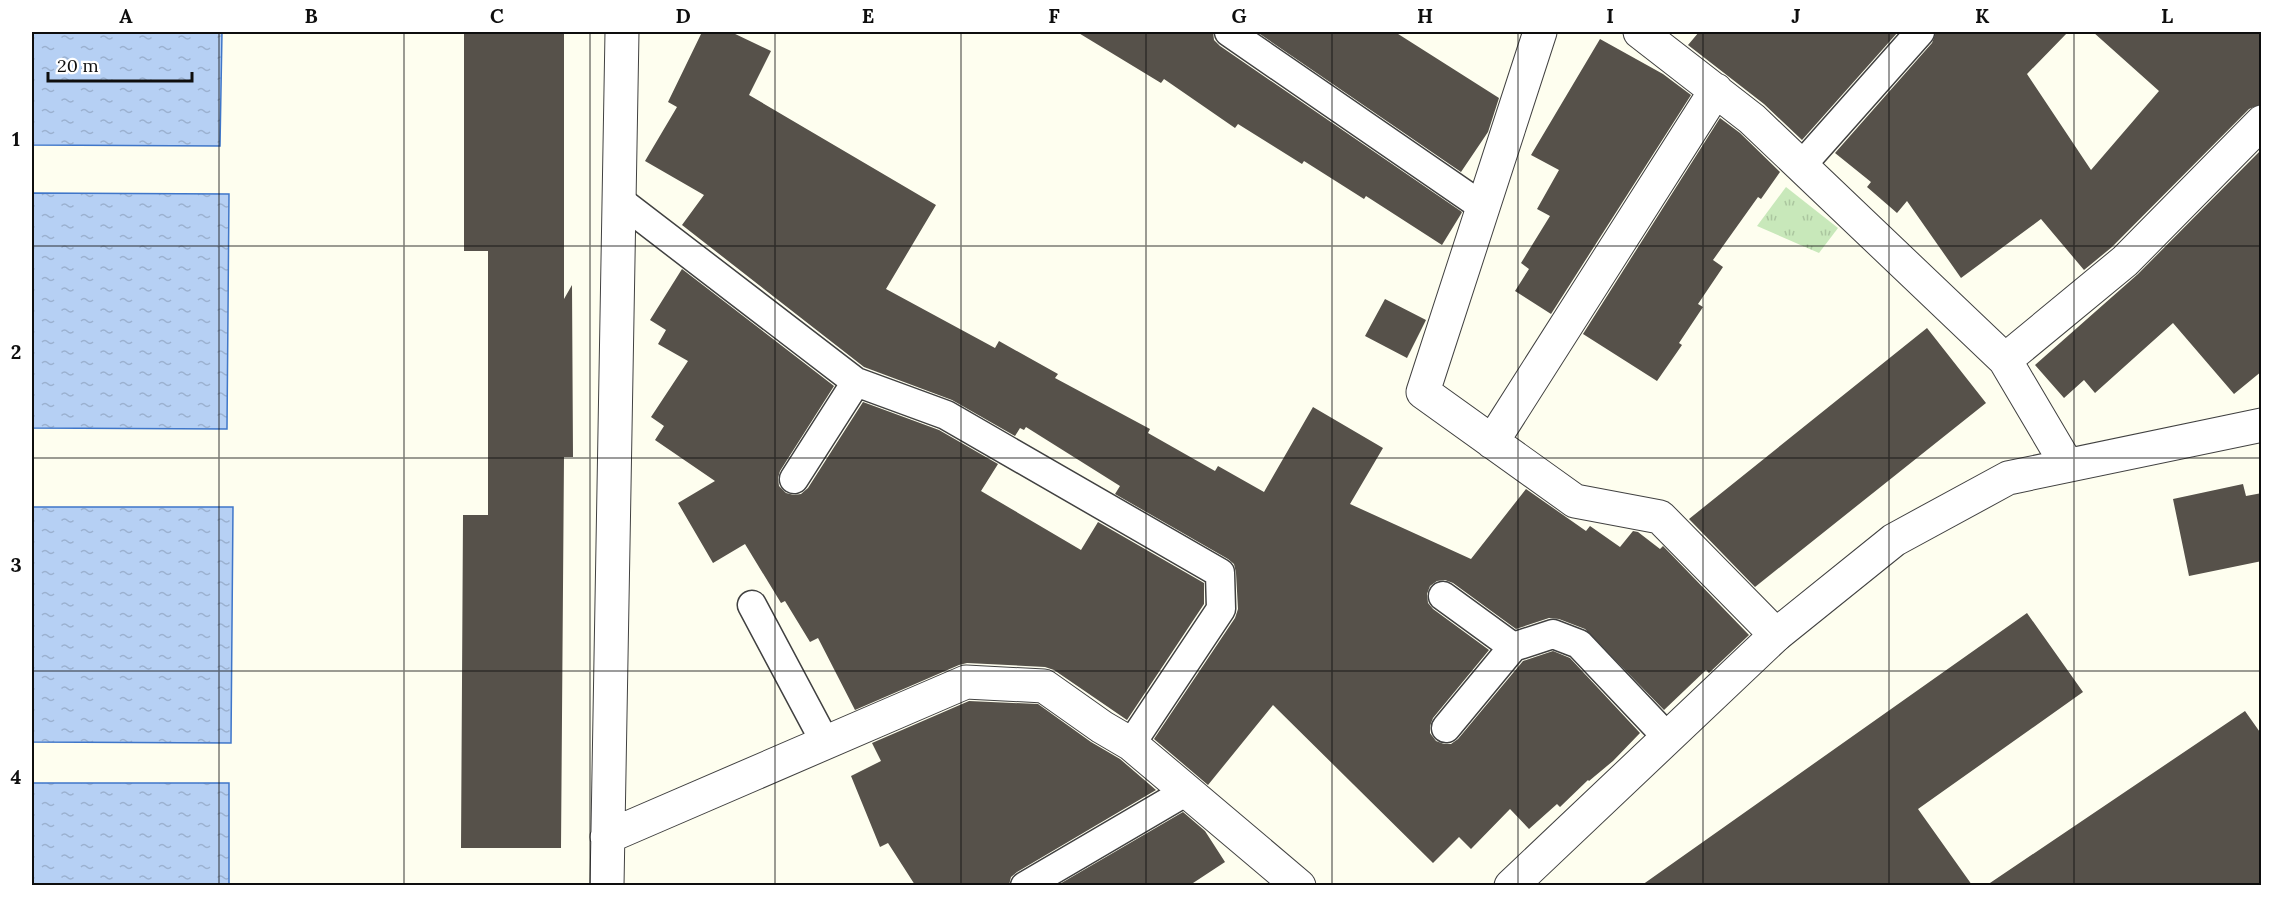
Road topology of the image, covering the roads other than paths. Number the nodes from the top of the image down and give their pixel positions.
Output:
1 (622, 32) edge
2 (1229, 32) edge
3 (1540, 32) edge
4 (1640, 32) edge
5 (1920, 32) edge
6 (1716, 90) junction
7 (2262, 122) edge
8 (1801, 165) junction
9 (619, 200) junction
10 (1483, 207) junction
11 (2005, 360) junction
12 (856, 382) junction
13 (2262, 425) edge
14 (1492, 442) junction
15 (2067, 465) junction
16 (794, 479) dead end
17 (1443, 596) dead end
18 (752, 605) dead end
19 (1776, 635) junction
20 (1513, 646) junction
21 (1446, 728) dead end
22 (1668, 738) junction
23 (825, 742) junction
24 (1131, 744) junction
25 (1187, 791) junction
26 (607, 837) junction
27 (607, 885) edge
28 (1025, 885) edge
29 (1299, 885) edge
30 (1511, 885) edge

1 - 9 street
2 - 10 lane
3 - 10 street
4 - 6 street
5 - 8 lane
6 - 8 street
6 - 14 street
7 - 11 street
8 - 11 street
9 - 12 lane
9 - 26 street
10 - 14 street
11 - 15 street
12 - 16 lane
12 - 24 lane
13 - 15 street
14 - 19 street
15 - 19 street
17 - 20 lane
18 - 23 lane
19 - 22 street
20 - 21 lane
20 - 22 lane
22 - 30 street
23 - 24 street
23 - 26 street
24 - 25 street
25 - 28 lane
25 - 29 street
26 - 27 street

